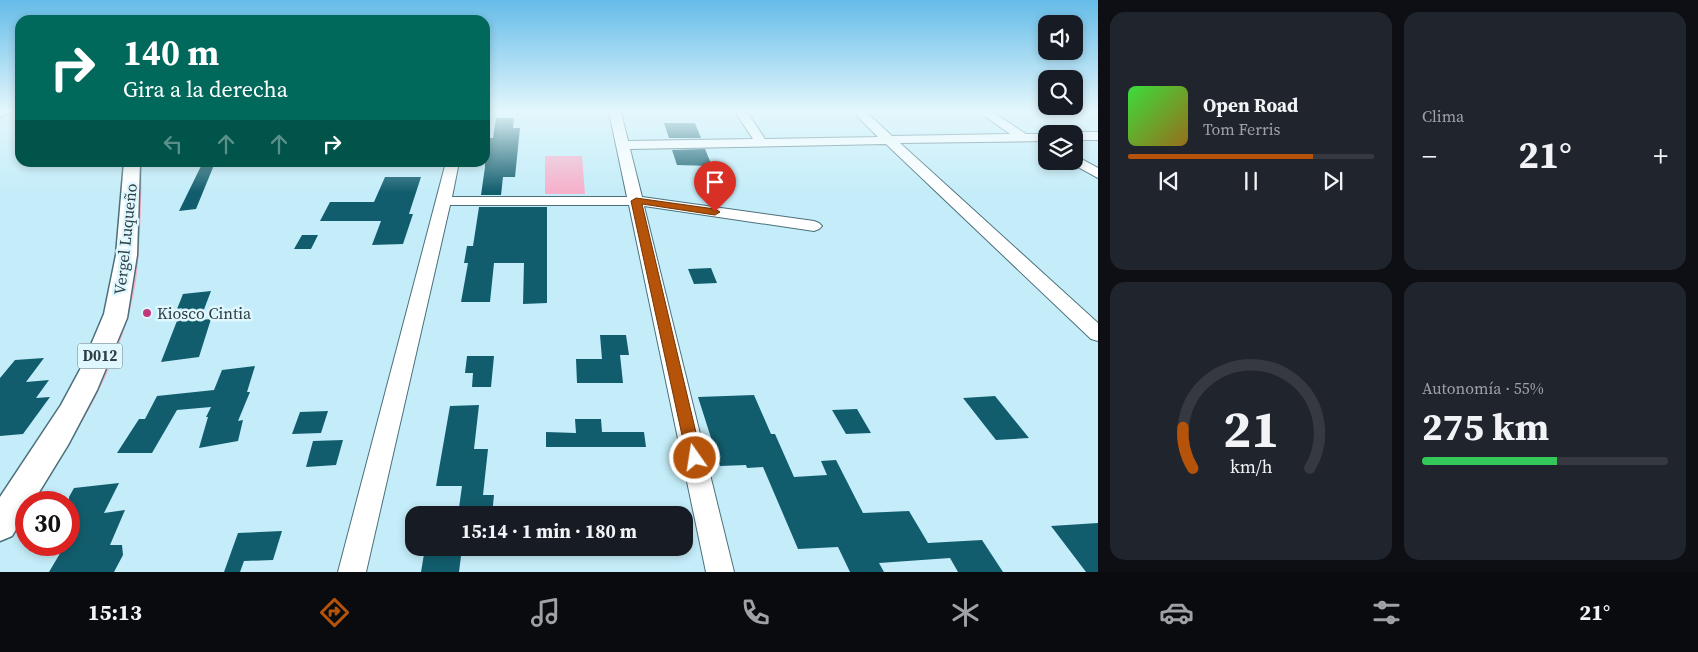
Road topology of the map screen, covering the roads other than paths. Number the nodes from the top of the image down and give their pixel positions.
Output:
1 (621, 139) edge
2 (759, 139) edge
3 (948, 139) edge
4 (890, 140) junction
5 (761, 142) junction
6 (622, 145) junction
7 (1083, 165) edge
8 (132, 167) edge
9 (452, 167) edge
10 (1098, 174) edge
11 (443, 201) junction
12 (636, 201) junction
13 (814, 226) dead end
14 (1098, 334) edge
15 (0, 525) edge
16 (352, 572) edge
17 (720, 572) edge

1 - 6 street
2 - 5 street
3 - 4 street
4 - 5 street
4 - 14 street
5 - 6 street
6 - 12 street
7 - 10 street
8 - 15 main road, Vergel Luqueño / D012
9 - 11 street
11 - 12 street
11 - 16 street
12 - 13 street
12 - 17 street

